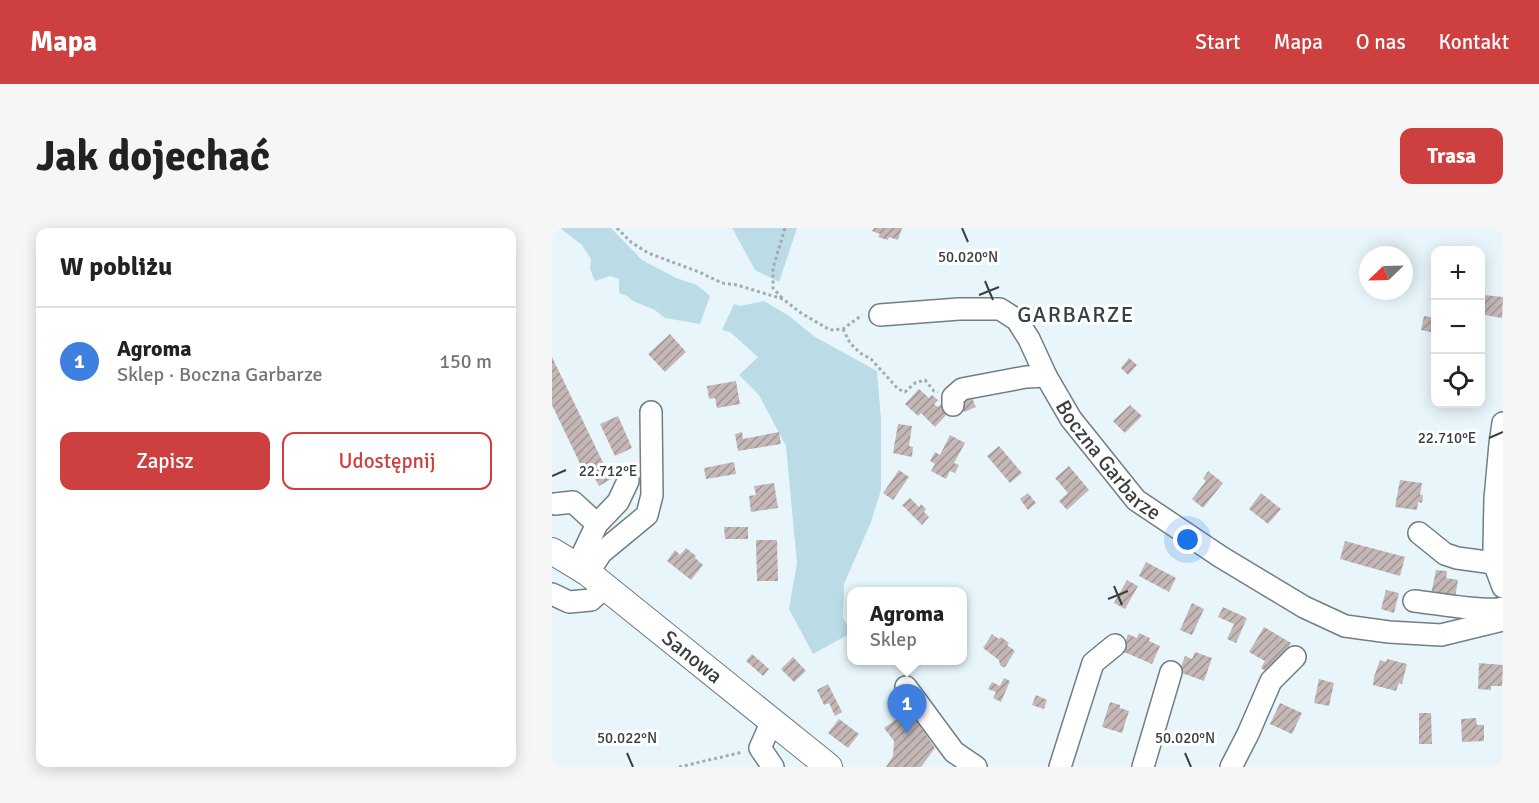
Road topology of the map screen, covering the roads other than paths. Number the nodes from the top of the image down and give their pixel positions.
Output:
1 (880, 315) road end
2 (1046, 376) junction
3 (958, 397) road end
4 (651, 412) dead end
5 (1503, 423) edge
6 (628, 481) dead end
7 (555, 504) dead end
8 (597, 524) junction
9 (1419, 533) dead end
10 (552, 551) edge
11 (1494, 563) junction
12 (590, 575) junction
13 (1503, 587) edge
14 (552, 594) edge
15 (1414, 601) dead end
16 (1503, 608) edge
17 (1503, 620) edge
18 (1115, 645) dead end
19 (1295, 657) dead end
20 (1171, 672) dead end
21 (906, 687) dead end
22 (772, 721) junction
23 (773, 767) edge
24 (828, 767) edge
25 (976, 767) edge
26 (1060, 767) edge
27 (1143, 767) edge
28 (1231, 767) edge

1 - 2 street, Boczna Garbarze
2 - 3 street
2 - 17 street, Boczna Garbarze
4 - 12 street
5 - 11 street
6 - 8 street
7 - 8 street
8 - 12 street
9 - 11 street
10 - 12 main road, Sanowa
11 - 13 street
12 - 14 street
12 - 22 main road, Sanowa
15 - 16 street
18 - 26 street
19 - 28 street
20 - 27 street
21 - 25 street
22 - 23 street
22 - 24 main road, Sanowa

